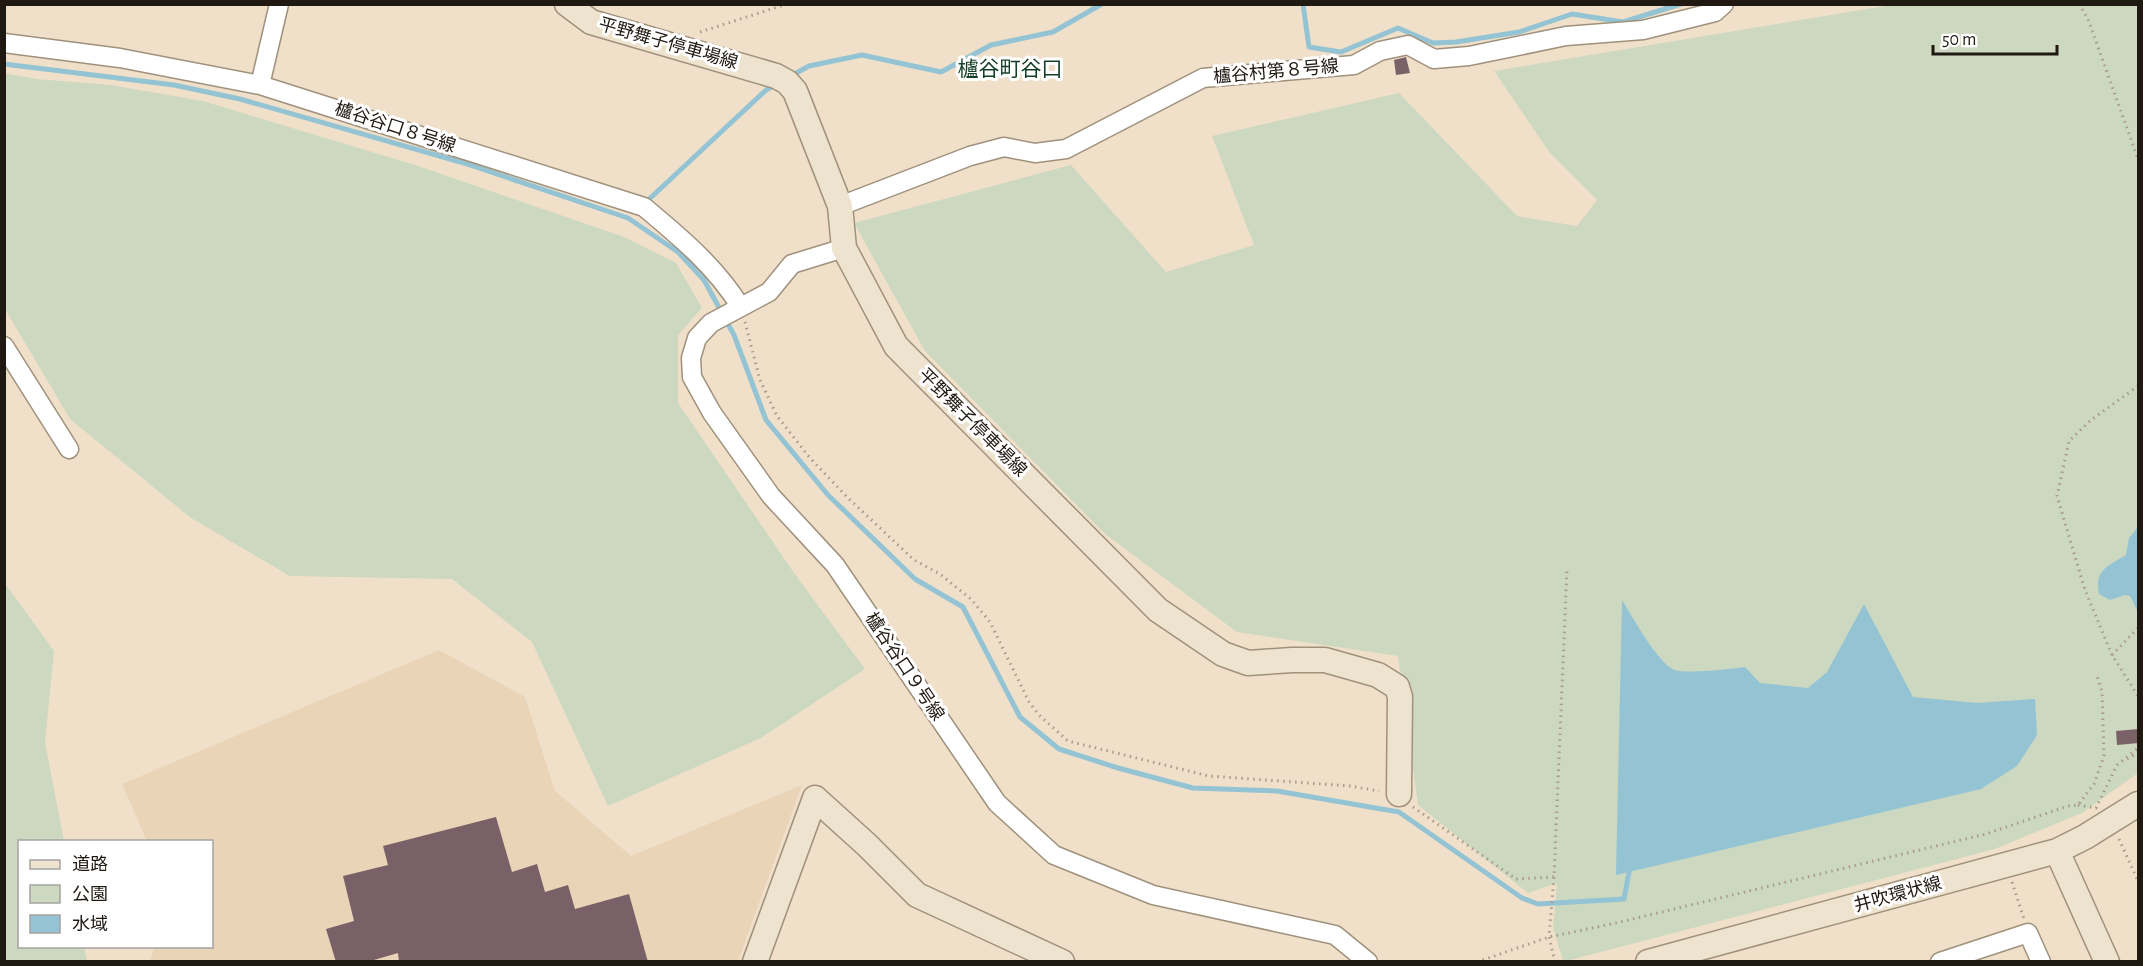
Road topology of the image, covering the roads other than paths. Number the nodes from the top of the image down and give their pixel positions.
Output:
1 (279, 4) edge
2 (567, 4) edge
3 (1724, 4) edge
4 (4, 43) edge
5 (260, 85) junction
6 (840, 206) junction
7 (843, 248) junction
8 (728, 314) junction
9 (4, 346) edge
10 (69, 449) dead end
11 (1398, 794) road end
12 (2139, 804) edge
13 (2057, 851) junction
14 (754, 962) edge
15 (1062, 962) edge
16 (1368, 962) edge
17 (1648, 962) edge
18 (1940, 962) edge
19 (2041, 962) edge
20 (2107, 962) edge

1 - 5 street
2 - 6 main road, 平野舞子停車場線
3 - 6 street, 櫨谷村第８号線
4 - 5 street, 櫨谷谷口８号線
5 - 8 street, 櫨谷谷口８号線
6 - 7 main road, 平野舞子停車場線
7 - 8 street, 櫨谷谷口９号線
7 - 11 main road, 平野舞子停車場線
8 - 16 street, 櫨谷谷口９号線
9 - 10 street
12 - 13 main road, 井吹環状線
13 - 17 main road, 井吹環状線
13 - 20 main road
14 - 15 main road
18 - 19 street

